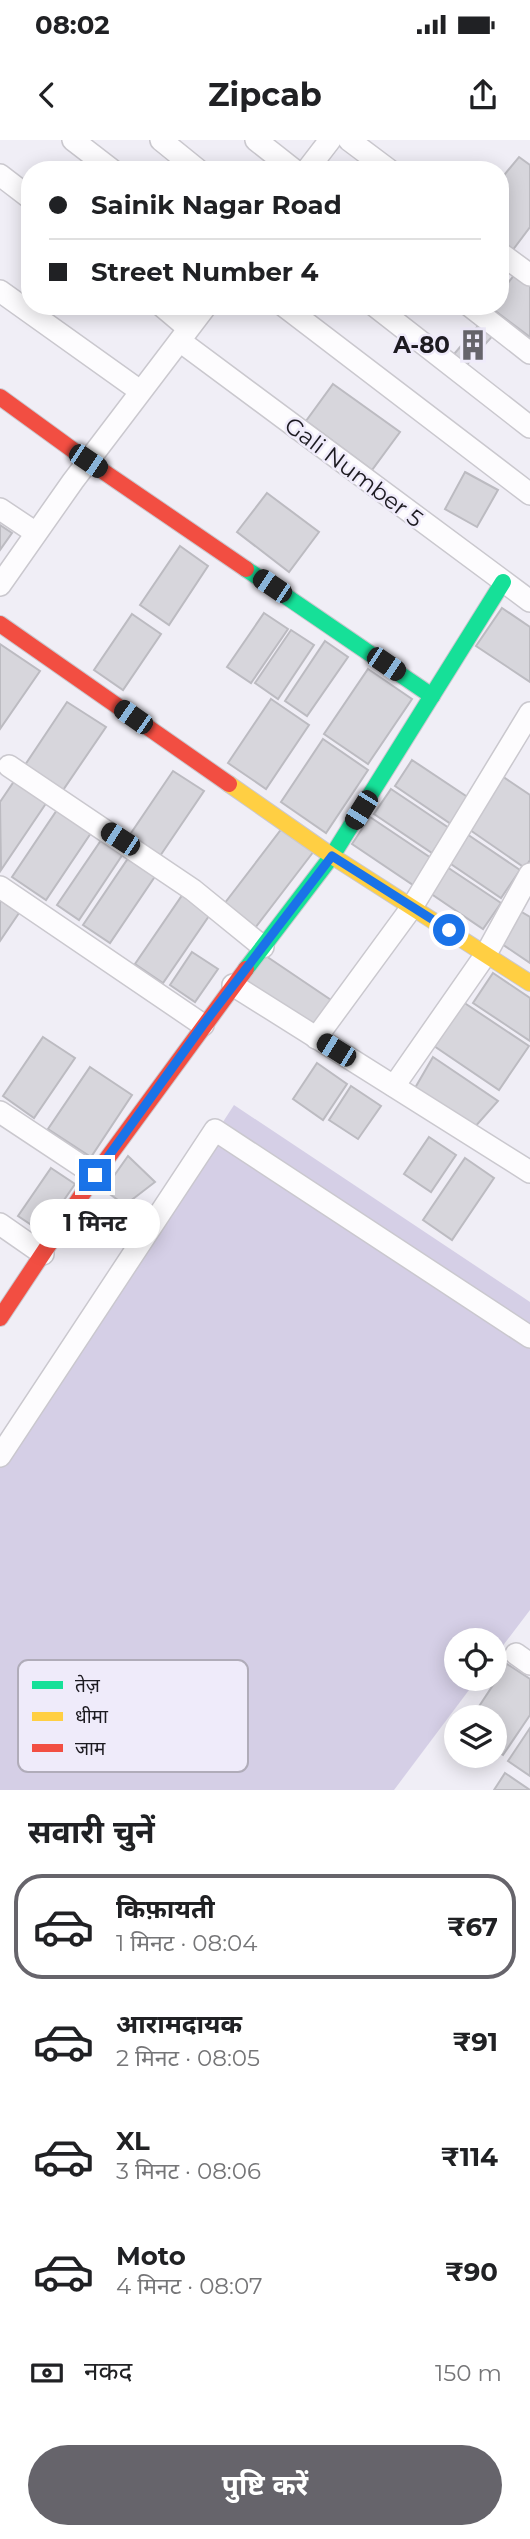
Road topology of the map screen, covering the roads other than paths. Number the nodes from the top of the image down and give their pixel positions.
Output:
1 (73, 140) edge
2 (160, 140) edge
3 (256, 140) edge
4 (330, 140) edge
5 (349, 140) edge
6 (100, 161) edge
7 (187, 161) edge
8 (283, 161) edge
9 (314, 161) edge
10 (377, 161) edge
11 (0, 175) edge
12 (21, 191) edge
13 (509, 260) edge
14 (530, 275) edge
15 (0, 291) edge
16 (21, 306) edge
17 (34, 315) edge
18 (169, 315) edge
19 (199, 315) edge
20 (296, 315) edge
21 (387, 315) edge
22 (482, 315) edge
23 (184, 334) junction
24 (530, 352) edge
25 (140, 391) junction
26 (0, 397) edge
27 (530, 427) edge
28 (88, 461) junction
29 (530, 494) edge
30 (0, 509) edge
31 (36, 533) junction
32 (503, 582) junction
33 (0, 585) edge
34 (530, 601) edge
35 (0, 624) edge
36 (432, 696) junction
37 (530, 713) edge
38 (9, 766) dead end
39 (332, 856) junction
40 (530, 874) edge
41 (0, 887) edge
42 (412, 907) junction
43 (262, 947) junction
44 (486, 954) junction
45 (530, 983) edge
46 (233, 985) junction
47 (203, 1025) junction
48 (316, 1038) junction
49 (394, 1086) junction
50 (0, 1112) edge
51 (530, 1172) edge
52 (95, 1175) junction
53 (0, 1224) edge
54 (43, 1254) junction
55 (0, 1318) edge
56 (530, 1337) edge
57 (0, 1456) edge

1 - 6 street
2 - 7 street
3 - 8 street
4 - 9 street
5 - 10 street
11 - 12 street
13 - 14 street
15 - 16 street
17 - 25 street
18 - 23 street, Gali Number 5
19 - 23 street
20 - 29 street
21 - 27 street
22 - 24 street
23 - 25 street
23 - 32 street, Gali Number 5
25 - 28 street
26 - 28 street
28 - 31 street
28 - 36 street
30 - 31 street
31 - 33 street
32 - 34 street, Gali Number 5
32 - 36 street
35 - 39 street
36 - 39 street
37 - 42 street
38 - 43 street
39 - 42 street
39 - 43 street
40 - 44 street
41 - 47 street
42 - 44 street
42 - 48 street
43 - 46 street
44 - 45 street
44 - 49 street
46 - 47 street
46 - 48 street
47 - 52 street
48 - 49 street
49 - 51 street
50 - 52 street
52 - 54 street
53 - 54 street
54 - 55 street
56 - 57 street

